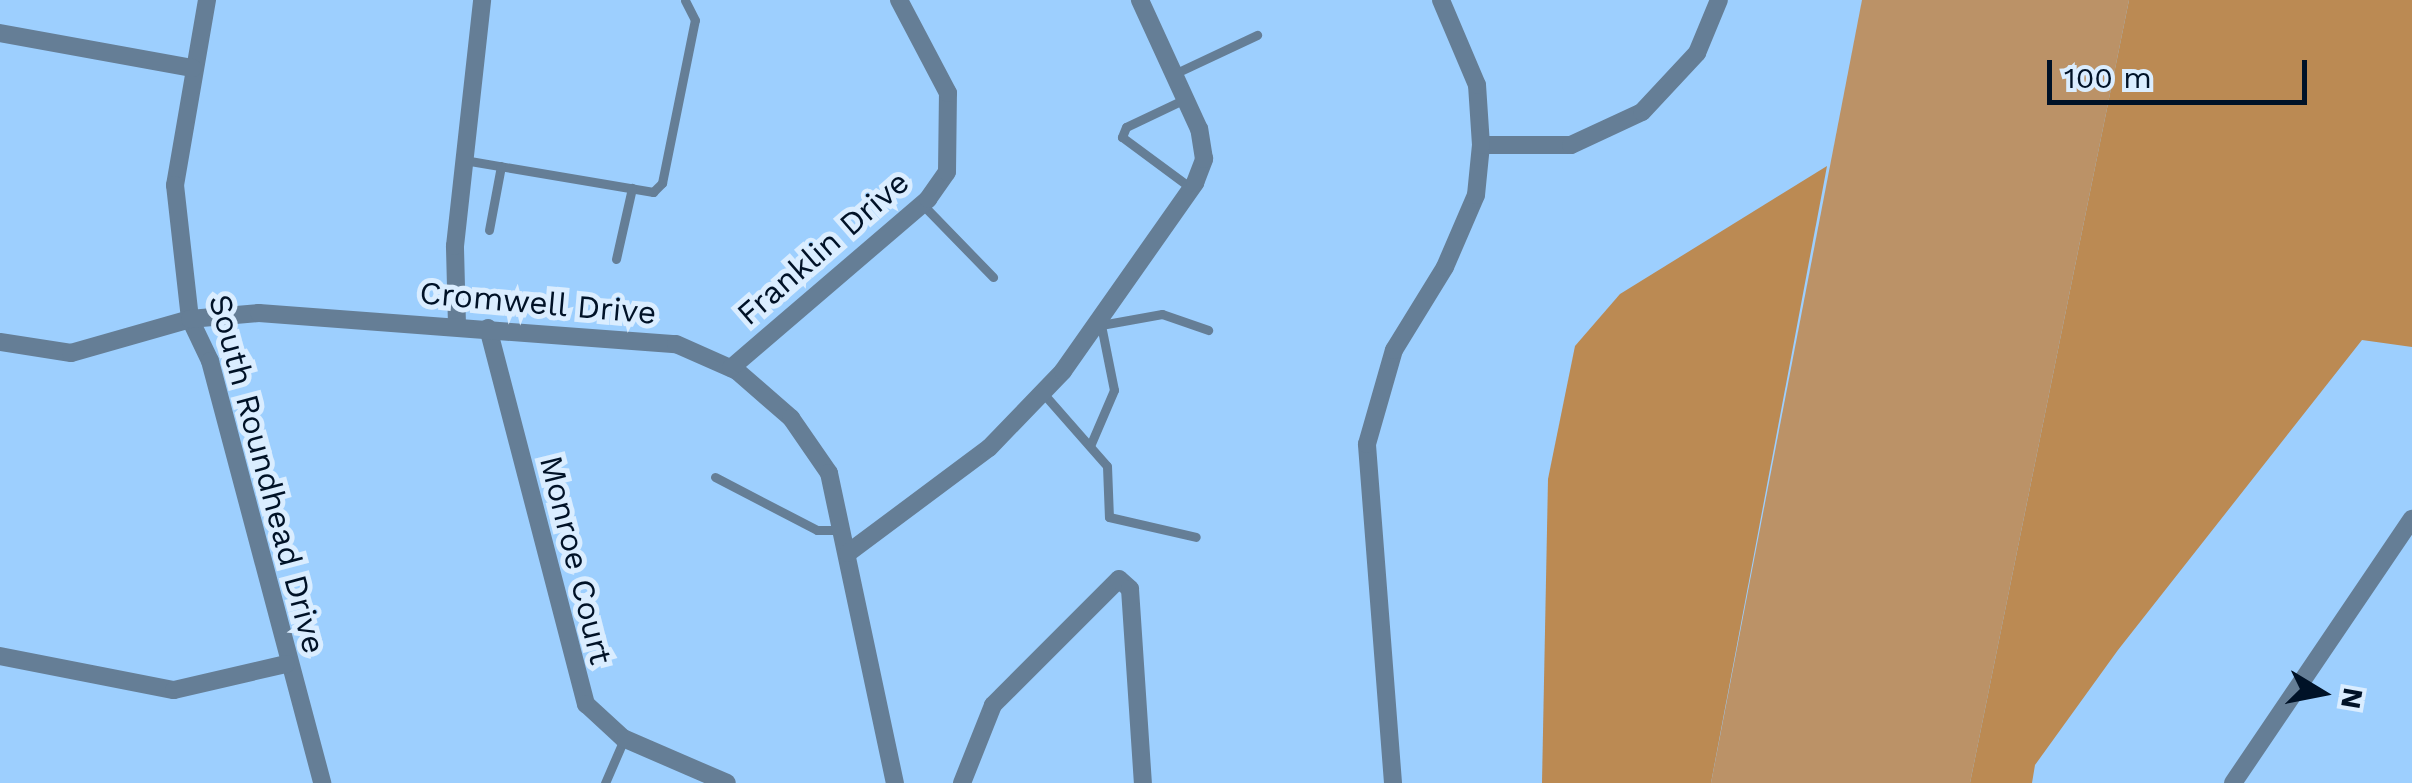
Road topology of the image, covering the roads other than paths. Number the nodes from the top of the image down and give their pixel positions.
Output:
1 (207, 0) edge
2 (482, 0) edge
3 (685, 0) edge
4 (900, 0) edge
5 (1140, 0) edge
6 (1441, 0) edge
7 (1719, 0) edge
8 (0, 33) edge
9 (1257, 35) dead end
10 (193, 68) junction
11 (1174, 74) junction
12 (1185, 98) junction
13 (1482, 145) junction
14 (464, 160) junction
15 (501, 166) junction
16 (632, 188) junction
17 (1192, 188) junction
18 (922, 204) junction
19 (488, 230) dead end
20 (616, 259) dead end
21 (993, 278) dead end
22 (190, 318) junction
23 (457, 325) junction
24 (1101, 325) junction
25 (488, 328) junction
26 (1208, 330) dead end
27 (0, 342) edge
28 (731, 368) junction
29 (1042, 392) junction
30 (1090, 446) junction
31 (715, 477) dead end
32 (2412, 519) edge
33 (843, 530) junction
34 (1196, 537) dead end
35 (848, 553) junction
36 (0, 656) edge
37 (286, 664) junction
38 (624, 738) junction
39 (322, 783) edge
40 (605, 783) edge
41 (727, 783) edge
42 (894, 783) edge
43 (962, 783) edge
44 (1144, 783) edge
45 (1393, 783) edge
46 (2232, 783) edge

1 - 10 street, South Roundhead Drive
2 - 14 street
3 - 16 lane
4 - 18 street, Franklin Drive
5 - 11 street
6 - 13 street
7 - 13 street
8 - 10 street
9 - 11 lane
10 - 22 street, South Roundhead Drive
11 - 12 street
12 - 17 street
12 - 17 lane
13 - 45 street
14 - 15 lane
14 - 23 street
15 - 16 lane
15 - 19 lane
16 - 20 lane
17 - 24 street
18 - 21 lane
18 - 28 street, Franklin Drive
22 - 23 street, Cromwell Drive
22 - 27 street, Cromwell Drive
22 - 37 street, South Roundhead Drive
23 - 25 street, Cromwell Drive
24 - 26 lane
24 - 29 street
24 - 30 lane
25 - 28 street, Cromwell Drive
25 - 38 street, Monroe Court
28 - 33 street, Cromwell Drive
29 - 30 lane
29 - 35 street
30 - 34 lane
31 - 33 lane
32 - 46 street
33 - 35 street, Cromwell Drive
35 - 42 street, Cromwell Drive
36 - 37 street
37 - 39 street, South Roundhead Drive
38 - 40 lane
38 - 41 street, Monroe Court
43 - 44 street

